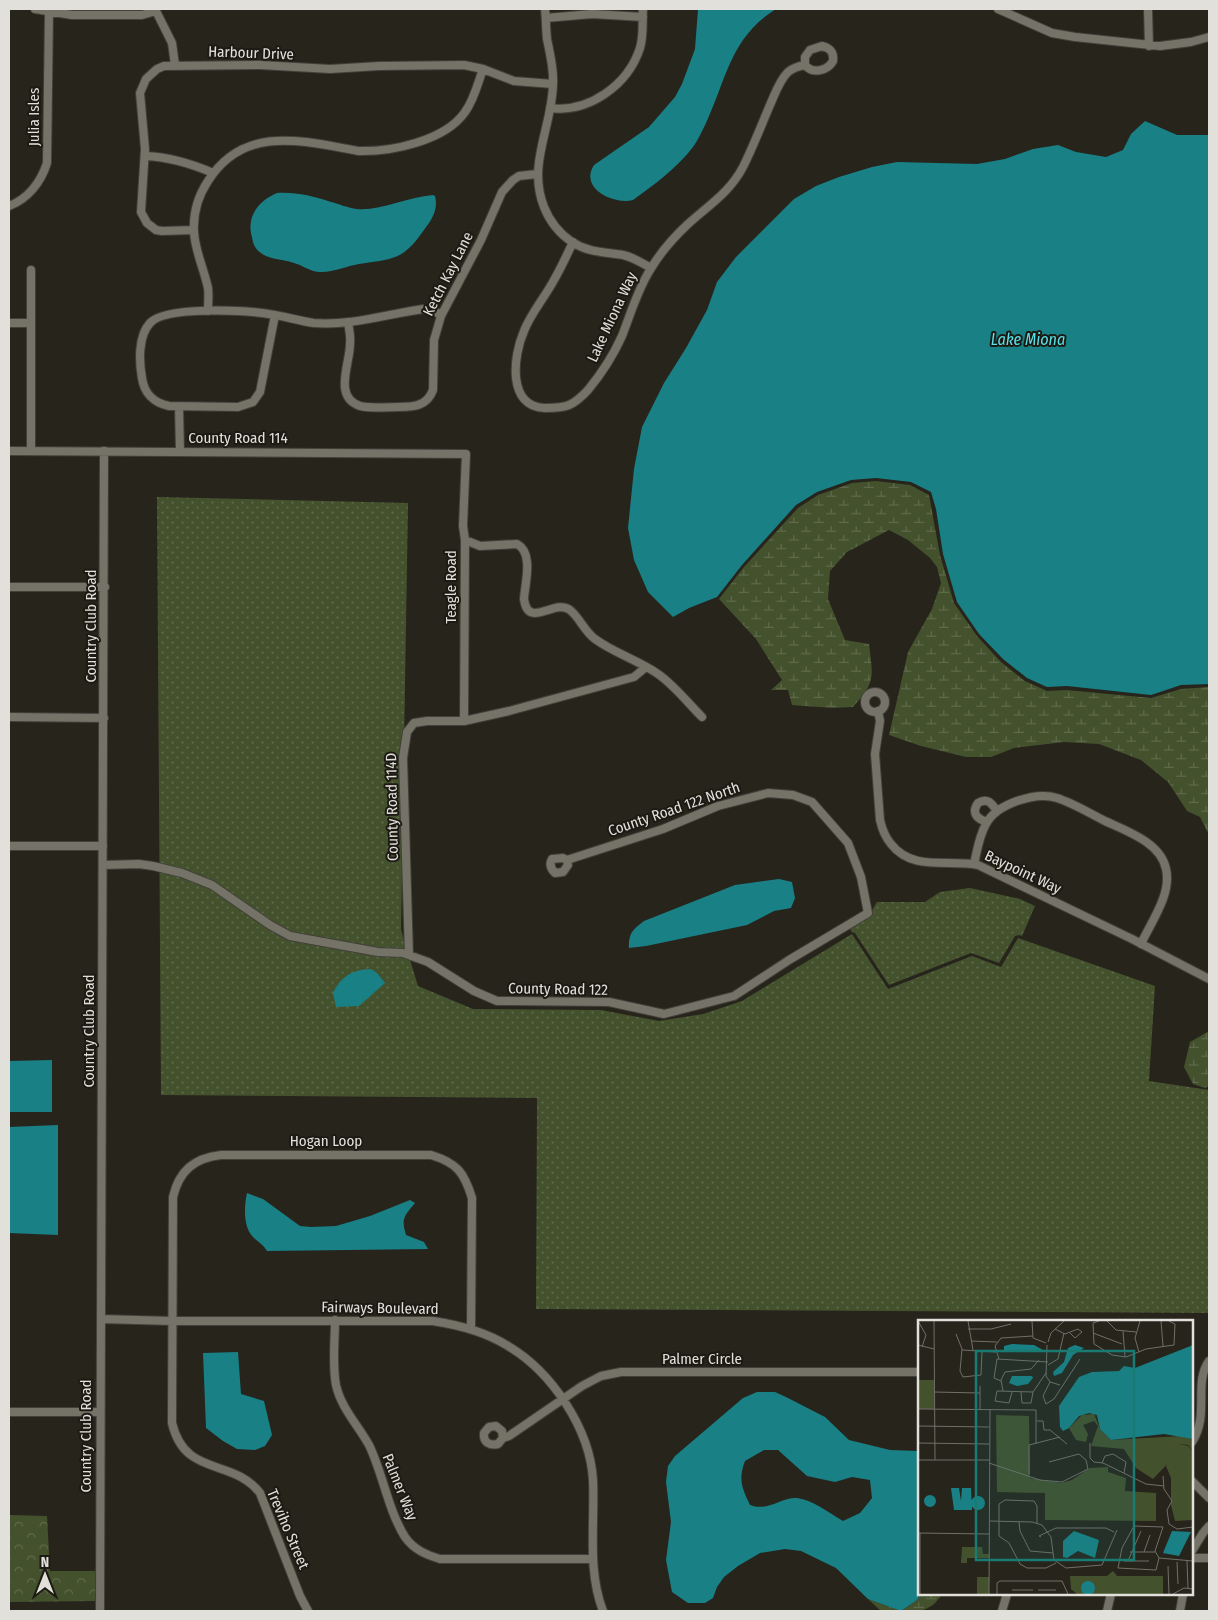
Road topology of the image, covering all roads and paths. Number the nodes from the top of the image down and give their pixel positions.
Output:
1 (35, 9) edge
2 (545, 9) edge
3 (998, 9) edge
4 (1148, 9) edge
5 (156, 10) edge
6 (49, 11) junction
7 (643, 13) edge
8 (546, 18) junction
9 (1209, 37) edge
10 (1149, 46) junction
11 (175, 65) junction
12 (805, 65) dead end
13 (483, 69) junction
14 (553, 84) junction
15 (550, 108) junction
16 (145, 156) junction
17 (213, 173) junction
18 (537, 174) junction
19 (9, 206) edge
20 (194, 230) junction
21 (573, 242) junction
22 (651, 268) junction
23 (32, 270) dead end
24 (208, 311) junction
25 (276, 315) junction
26 (441, 316) junction
27 (348, 322) junction
28 (9, 323) edge
29 (32, 323) junction
30 (179, 407) junction
31 (9, 451) edge
32 (31, 451) junction
33 (104, 451) junction
34 (180, 452) junction
35 (466, 454) joint
36 (466, 540) junction
37 (9, 587) edge
38 (105, 587) junction
39 (646, 667) junction
40 (878, 712) dead end
41 (9, 717) edge
42 (702, 717) dead end
43 (104, 718) junction
44 (464, 720) junction
45 (997, 811) junction
46 (987, 822) junction
47 (9, 846) edge
48 (103, 846) junction
49 (567, 860) dead end
50 (974, 864) junction
51 (103, 865) junction
52 (868, 913) joint
53 (1141, 944) junction
54 (409, 955) junction
55 (1209, 979) edge
56 (101, 1319) junction
57 (334, 1320) junction
58 (172, 1321) junction
59 (471, 1329) junction
60 (1209, 1361) edge
61 (918, 1372) edge
62 (563, 1399) junction
63 (9, 1412) edge
64 (100, 1412) junction
65 (503, 1438) dead end
66 (1193, 1440) edge
67 (1193, 1481) edge
68 (1209, 1498) edge
69 (1209, 1526) edge
70 (1193, 1549) edge
71 (1193, 1558) edge
72 (1209, 1558) edge
73 (593, 1559) junction
74 (1007, 1595) edge
75 (1110, 1595) edge
76 (1184, 1595) edge
77 (100, 1611) edge
78 (308, 1611) edge
79 (603, 1611) edge
80 (1002, 1611) edge
81 (1108, 1611) edge
82 (1180, 1611) edge

1 - 6 street
2 - 8 street
3 - 10 street
4 - 10 street
5 - 6 street
5 - 11 street
6 - 19 street, Julia Isles
7 - 8 street
7 - 15 street
8 - 14 street
9 - 10 street
11 - 13 street, Harbour Drive
11 - 16 street, Harbour Drive
12 - 22 street, Lake Miona Way
13 - 14 street, Harbour Drive
13 - 17 street
14 - 15 street
15 - 18 street
16 - 17 street
16 - 20 street, Harbour Drive
17 - 20 street
18 - 21 street
18 - 26 street, Ketch Kay Lane
20 - 24 street
21 - 22 street
21 - 22 street, Lake Miona Way
23 - 29 street
24 - 25 street
24 - 30 street
25 - 27 street
25 - 30 street
26 - 27 street
26 - 27 street, Ketch Kay Lane
28 - 29 street
29 - 32 street
30 - 34 street
31 - 32 street, County Road 114
32 - 33 street, County Road 114
33 - 34 street, County Road 114
33 - 38 street, Country Club Road
34 - 35 street, County Road 114
35 - 36 street, Teagle Road
36 - 39 street
36 - 44 street, Teagle Road
37 - 38 street
38 - 43 street, Country Club Road
39 - 42 street
39 - 44 street, County Road 114D
40 - 50 street, Baypoint Way
41 - 43 street
43 - 48 street, Country Club Road
44 - 54 street, County Road 114D
45 - 46 street
45 - 46 street
45 - 53 street
46 - 50 street
47 - 48 street
48 - 51 street, Country Club Road
49 - 52 street, County Road 122 North
50 - 53 street, Baypoint Way
51 - 54 street, County Road 122
51 - 56 street, Country Club Road
52 - 54 street, County Road 122
53 - 55 street, Baypoint Way
56 - 58 street, Fairways Boulevard
56 - 64 street, Country Club Road
57 - 58 street, Fairways Boulevard
57 - 59 street, Fairways Boulevard
57 - 73 street, Palmer Way
58 - 59 street, Hogan Loop
58 - 78 street, Treviho Street
59 - 62 street, Fairways Boulevard
60 - 66 street
61 - 62 street, Palmer Circle
62 - 65 street, Palmer Circle
62 - 73 street, Fairways Boulevard
63 - 64 street
64 - 77 street, Country Club Road
67 - 68 street
69 - 70 street
71 - 72 street
73 - 79 street, Fairways Boulevard
74 - 80 street
75 - 81 street
76 - 82 street

